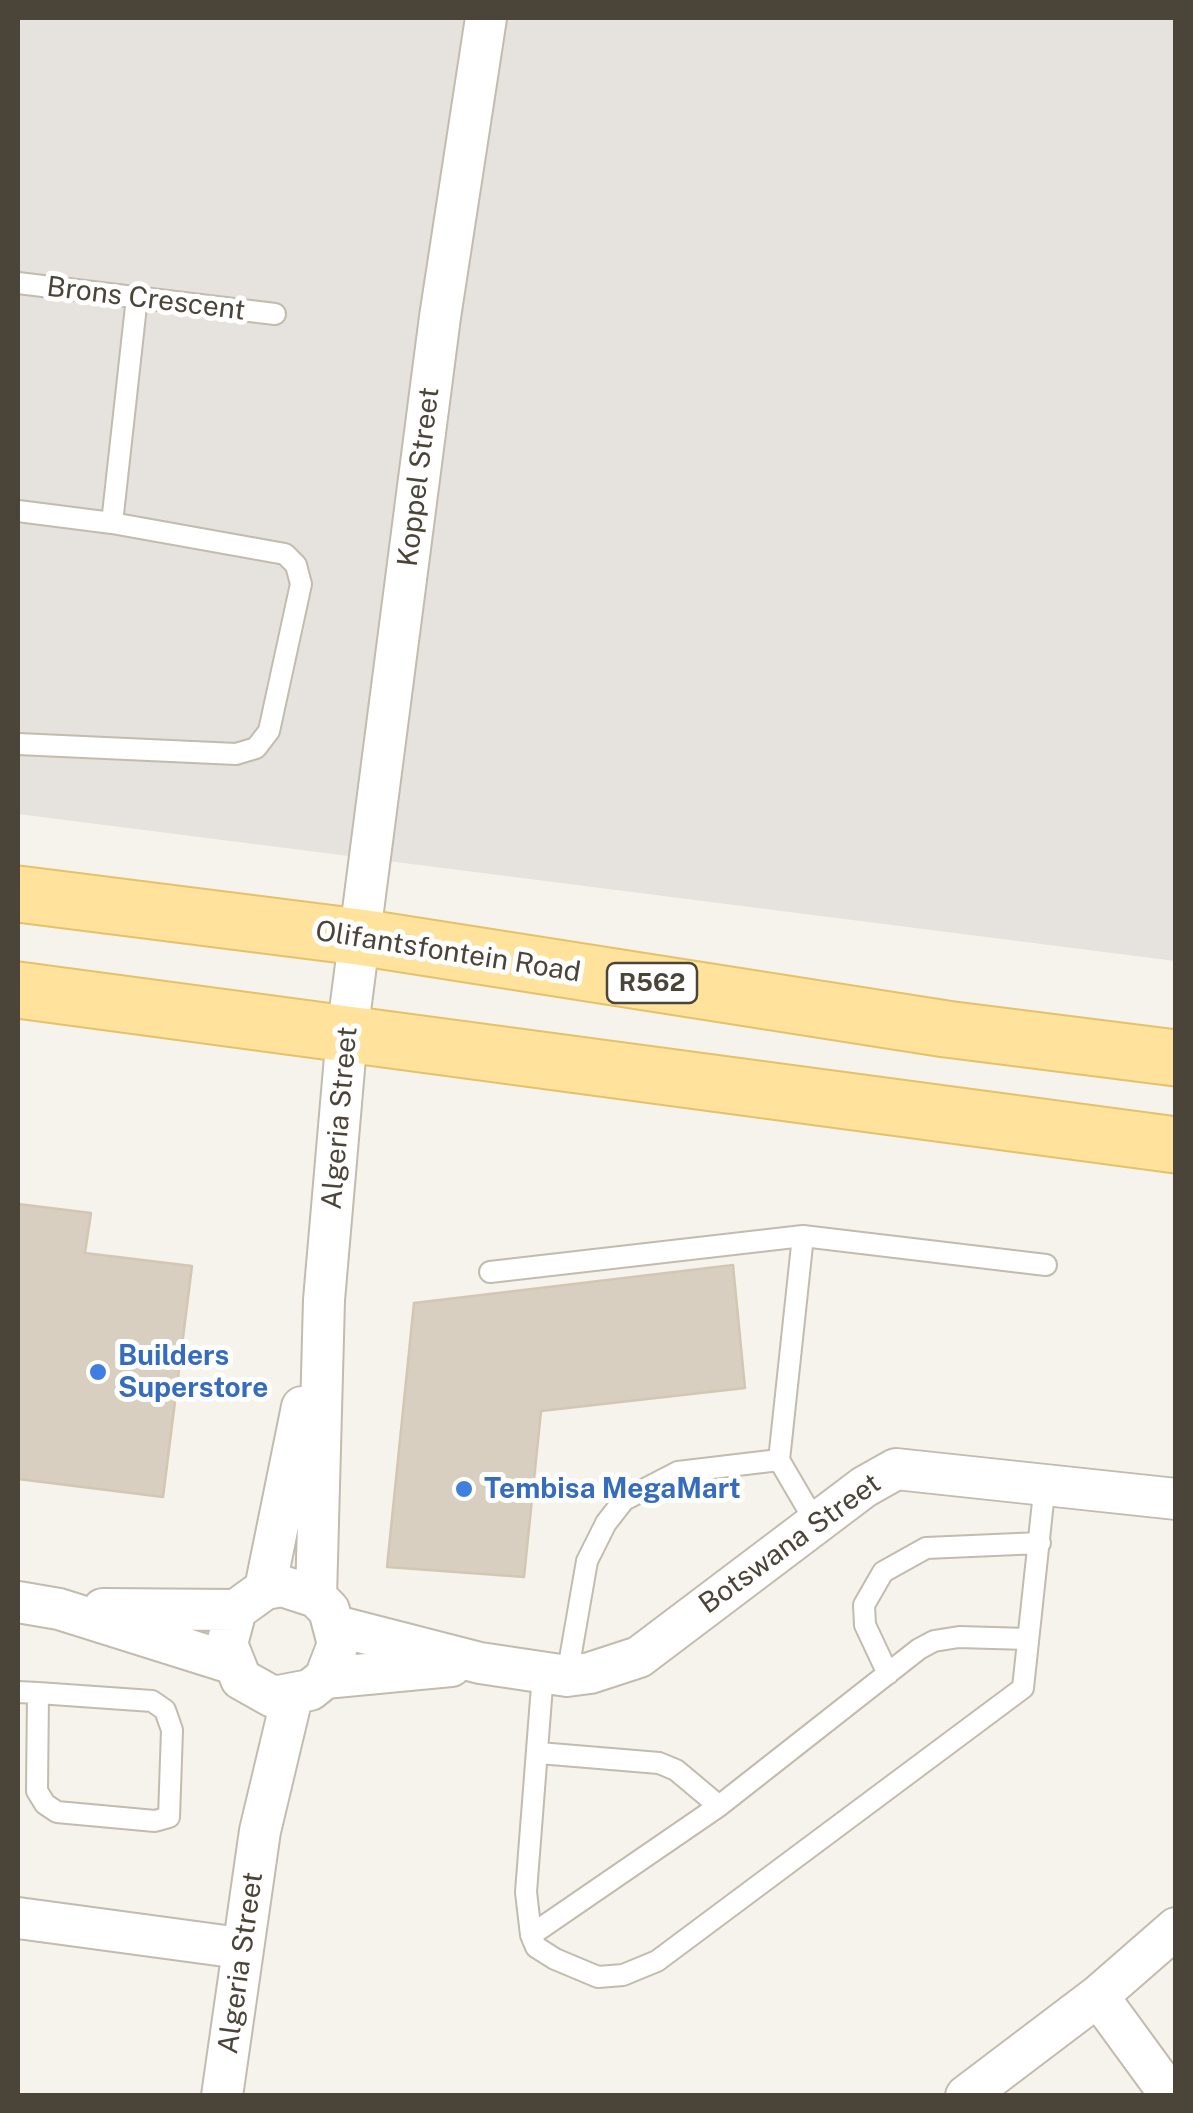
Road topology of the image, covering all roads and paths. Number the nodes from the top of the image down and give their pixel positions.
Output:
1 (486, 18) edge
2 (18, 283) edge
3 (137, 297) junction
4 (275, 314) dead end
5 (18, 512) edge
6 (112, 523) junction
7 (18, 744) edge
8 (18, 894) edge
9 (359, 937) junction
10 (18, 990) edge
11 (347, 1034) junction
12 (1176, 1058) edge
13 (1176, 1145) edge
14 (802, 1236) junction
15 (1046, 1266) dead end
16 (490, 1272) dead end
17 (324, 1300) junction
18 (780, 1460) junction
19 (1044, 1483) junction
20 (1176, 1499) edge
21 (816, 1523) junction
22 (1040, 1543) junction
23 (250, 1599) junction
24 (18, 1602) edge
25 (59, 1608) junction
26 (326, 1612) junction
27 (1028, 1639) junction
28 (480, 1663) junction
29 (555, 1674) junction
30 (888, 1674) junction
31 (276, 1682) junction
32 (28, 1693) edge
33 (539, 1753) junction
34 (719, 1806) junction
35 (18, 1918) edge
36 (1176, 1928) edge
37 (531, 1935) junction
38 (240, 1948) junction
39 (1098, 1996) junction
40 (222, 2096) edge
41 (966, 2096) edge
42 (1171, 2096) edge

1 - 9 street, Koppel Street
2 - 3 lane, Brons Crescent
3 - 4 lane, Brons Crescent
3 - 6 lane
5 - 6 lane
6 - 7 lane
8 - 9 main road, Olifantsfontein Road / R562
9 - 11 street, Algeria Street
9 - 12 main road, Olifantsfontein Road / R562
10 - 11 main road
11 - 13 main road
11 - 17 street, Algeria Street
14 - 15 lane
14 - 16 lane
14 - 18 lane
17 - 23 street, Algeria Street
17 - 26 street, Algeria Street
18 - 21 lane
18 - 29 lane
19 - 20 street, Botswana Street
19 - 21 street, Botswana Street
19 - 22 lane
21 - 29 street, Botswana Street
22 - 27 lane
22 - 30 lane
23 - 25 street, Botswana Street
23 - 26 street
23 - 31 street, Algeria Street
24 - 25 street, Botswana Street
25 - 31 street, Botswana Street
26 - 28 street, Botswana Street
26 - 31 street, Algeria Street
27 - 30 lane
27 - 37 lane
28 - 29 street, Botswana Street
28 - 31 street, Botswana Street
29 - 33 lane
30 - 34 lane
31 - 38 street, Algeria Street
32 - 32 lane
33 - 34 lane
33 - 37 lane
34 - 37 lane
35 - 38 street
36 - 39 street
38 - 40 street, Algeria Street
39 - 41 street
39 - 42 street

